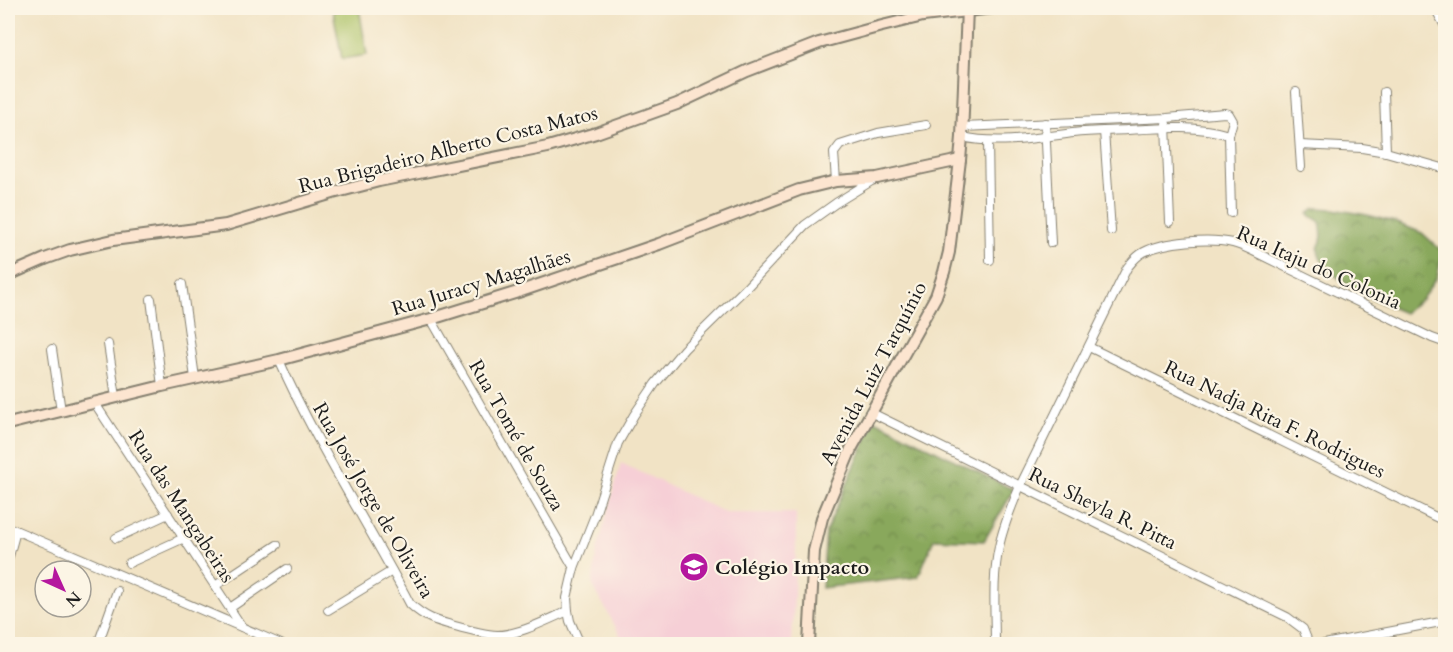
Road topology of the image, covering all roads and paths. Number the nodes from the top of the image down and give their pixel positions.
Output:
1 (993, 8) edge
2 (1435, 8) edge
3 (967, 9) edge
4 (1446, 28) edge
5 (1296, 92) dead end
6 (1384, 93) dead end
7 (1167, 118) junction
8 (1074, 122) junction
9 (1045, 123) junction
10 (926, 124) dead end
11 (1008, 124) junction
12 (1166, 128) junction
13 (1104, 131) junction
14 (962, 132) junction
15 (1076, 133) junction
16 (1229, 135) junction
17 (1045, 137) junction
18 (1006, 140) junction
19 (988, 141) junction
20 (1300, 145) junction
21 (1386, 152) junction
22 (960, 160) junction
23 (1301, 166) dead end
24 (1446, 169) edge
25 (877, 178) junction
26 (836, 181) junction
27 (1231, 213) dead end
28 (1170, 222) dead end
29 (1111, 231) dead end
30 (1051, 243) dead end
31 (990, 260) dead end
32 (8, 275) edge
33 (182, 284) dead end
34 (151, 299) dead end
35 (431, 319) junction
36 (1446, 343) edge
37 (108, 344) dead end
38 (1089, 347) junction
39 (52, 349) dead end
40 (279, 360) junction
41 (195, 378) junction
42 (162, 386) junction
43 (116, 397) junction
44 (94, 402) junction
45 (61, 411) junction
46 (870, 412) junction
47 (8, 424) edge
48 (1020, 486) junction
49 (168, 514) junction
50 (1446, 522) edge
51 (8, 527) edge
52 (16, 531) junction
53 (116, 538) dead end
54 (184, 538) junction
55 (278, 545) dead end
56 (8, 560) edge
57 (129, 562) dead end
58 (574, 568) junction
59 (286, 569) dead end
60 (392, 571) junction
61 (215, 586) junction
62 (117, 591) dead end
63 (230, 608) junction
64 (328, 610) dead end
65 (568, 611) junction
66 (1446, 621) edge
67 (243, 628) junction
68 (98, 645) edge
69 (281, 645) edge
70 (580, 645) edge
71 (809, 645) edge
72 (995, 645) edge
73 (1309, 645) edge
74 (1324, 645) edge

1 - 3 street, Rua Brigadeiro Alberto Costa Matos
2 - 4 street
3 - 14 street, Avenida Luiz Tarquínio
3 - 32 street, Rua Brigadeiro Alberto Costa Matos
5 - 20 street
6 - 21 street
7 - 8 street
7 - 12 street
7 - 16 street
8 - 9 street
8 - 15 street
9 - 11 street
9 - 17 street
10 - 26 street
11 - 14 street
11 - 18 street
12 - 13 street
12 - 16 street
12 - 28 street
13 - 15 street
13 - 29 street
14 - 19 street
14 - 22 street, Avenida Luiz Tarquínio
15 - 17 street
16 - 27 street
17 - 18 street
17 - 30 street
18 - 19 street
19 - 31 street
20 - 21 street
20 - 23 street
21 - 24 street
22 - 25 street, Rua Juracy Magalhães
22 - 46 street, Avenida Luiz Tarquínio
25 - 26 street, Rua Juracy Magalhães
25 - 58 street
26 - 35 street, Rua Juracy Magalhães
33 - 41 street
34 - 42 street
35 - 40 street, Rua Juracy Magalhães
35 - 58 street, Rua Tomé de Souza
36 - 38 street, Rua Itaju do Colonia
37 - 43 street
38 - 48 street, Rua Itaju do Colonia
38 - 50 street, Rua Nadja Rita F. Rodrigues
39 - 45 street
40 - 41 street, Rua Juracy Magalhães
40 - 60 street, Rua José Jorge de Oliveira
41 - 42 street, Rua Juracy Magalhães
42 - 43 street, Rua Juracy Magalhães
43 - 44 street, Rua Juracy Magalhães
44 - 45 street, Rua Juracy Magalhães
44 - 49 street, Rua das Mangabeiras
45 - 47 street, Rua Juracy Magalhães
46 - 48 street, Rua Sheyla R. Pitta
46 - 71 street, Avenida Luiz Tarquínio
48 - 72 street, Rua Itaju do Colonia
48 - 73 street, Rua Sheyla R. Pitta
49 - 53 street
49 - 54 street, Rua das Mangabeiras
51 - 52 street, Rua das Mangabeiras
52 - 56 street
52 - 67 street, Rua das Mangabeiras
54 - 57 street
54 - 61 street, Rua das Mangabeiras
55 - 61 street
58 - 65 street
59 - 63 street
60 - 64 street
60 - 65 street, Rua José Jorge de Oliveira
61 - 63 street, Rua das Mangabeiras
62 - 68 street
63 - 67 street, Rua das Mangabeiras
65 - 70 street
66 - 74 street
67 - 69 street, Rua das Mangabeiras

